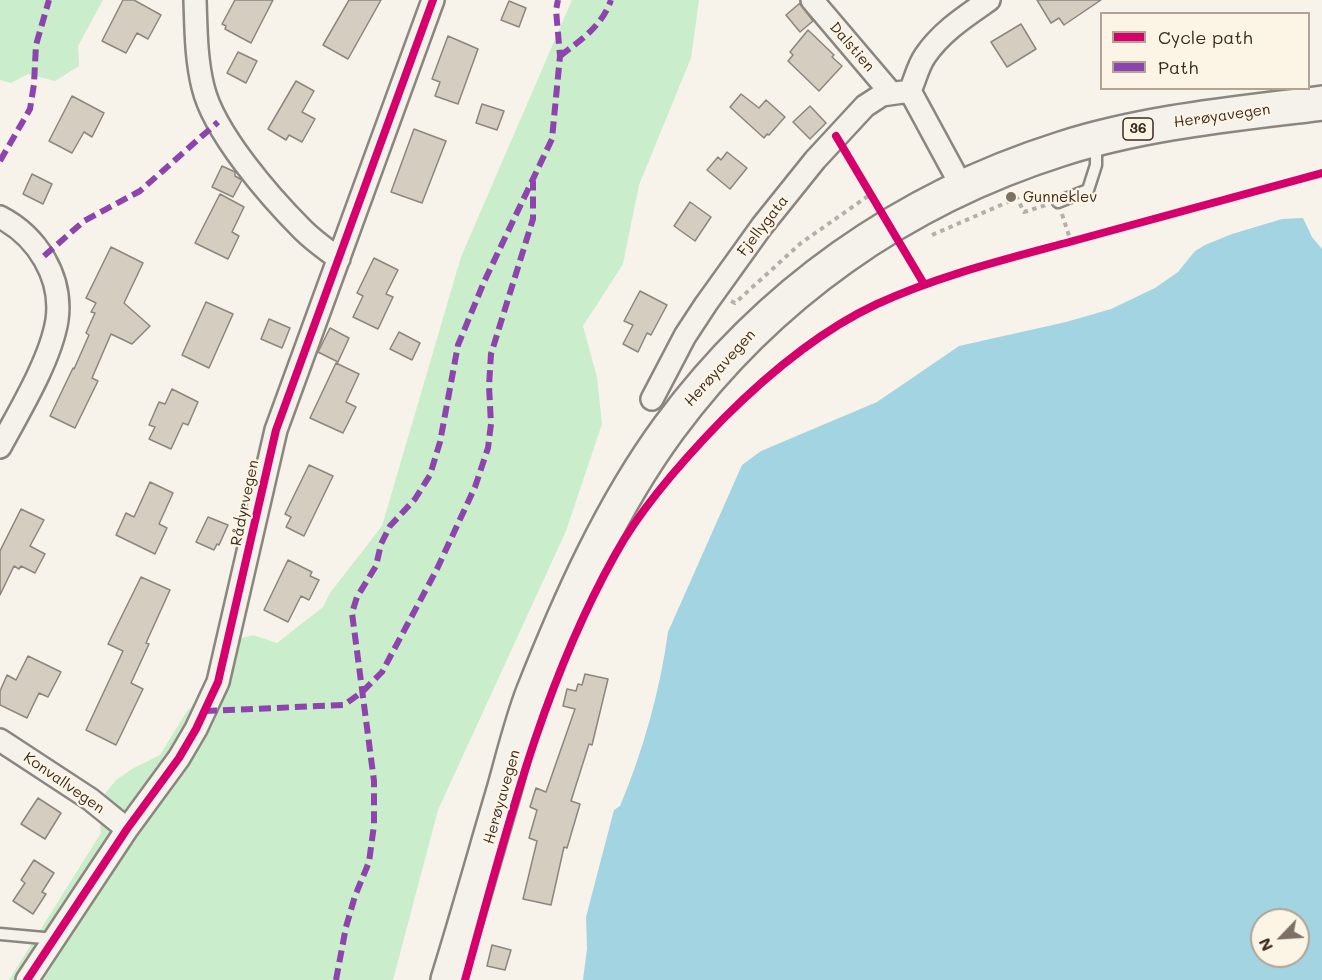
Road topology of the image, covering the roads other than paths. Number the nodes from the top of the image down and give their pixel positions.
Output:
1 (195, 0) edge
2 (433, 0) edge
3 (812, 0) edge
4 (989, 0) edge
5 (901, 92) junction
6 (1322, 103) edge
7 (1096, 139) junction
8 (962, 187) junction
9 (1058, 202) road end
10 (0, 217) edge
11 (339, 259) junction
12 (652, 399) dead end
13 (0, 447) edge
14 (0, 740) edge
15 (127, 829) junction
16 (0, 934) edge
17 (55, 939) junction
18 (27, 980) edge
19 (448, 980) edge

1 - 11 street
2 - 11 street, Rådyrvegen
3 - 5 street, Dalstien
4 - 5 street
5 - 8 street
5 - 12 street, Fjellygata
6 - 7 highway, Herøyavegen / 36
7 - 8 highway, Herøyavegen / 36
7 - 9 lane
8 - 19 highway, Herøyavegen / 36
10 - 13 street
11 - 15 street, Rådyrvegen
14 - 15 street, Konvallvegen
15 - 17 street, Rådyrvegen
16 - 17 lane
17 - 18 street, Rådyrvegen

